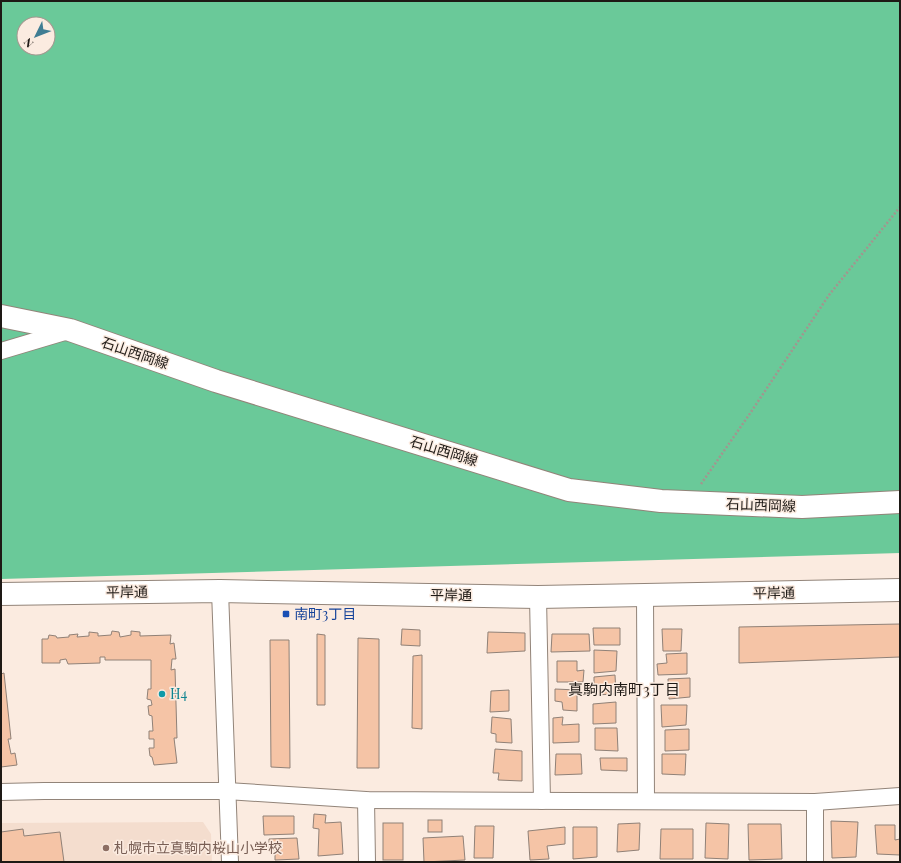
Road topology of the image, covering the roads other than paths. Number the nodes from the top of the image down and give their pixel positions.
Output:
1 (1, 316) edge
2 (70, 330) junction
3 (1, 351) edge
4 (900, 502) edge
5 (900, 590) edge
6 (220, 591) junction
7 (1, 594) edge
8 (645, 596) junction
9 (538, 597) junction
10 (227, 791) junction
11 (1, 792) edge
12 (900, 796) edge
13 (366, 800) junction
14 (542, 800) junction
15 (646, 801) junction
16 (815, 802) junction
17 (230, 862) edge
18 (367, 862) edge
19 (815, 862) edge

1 - 2 street, 石山西岡線
2 - 3 street
2 - 4 street, 石山西岡線
5 - 8 street, 平岸通
6 - 7 street, 平岸通
6 - 9 street, 平岸通
6 - 10 street
8 - 9 street, 平岸通
8 - 15 street
9 - 14 street
10 - 11 street
10 - 13 street
10 - 17 street
12 - 16 street
13 - 14 street
13 - 18 street
14 - 15 street
15 - 16 street
16 - 19 street

